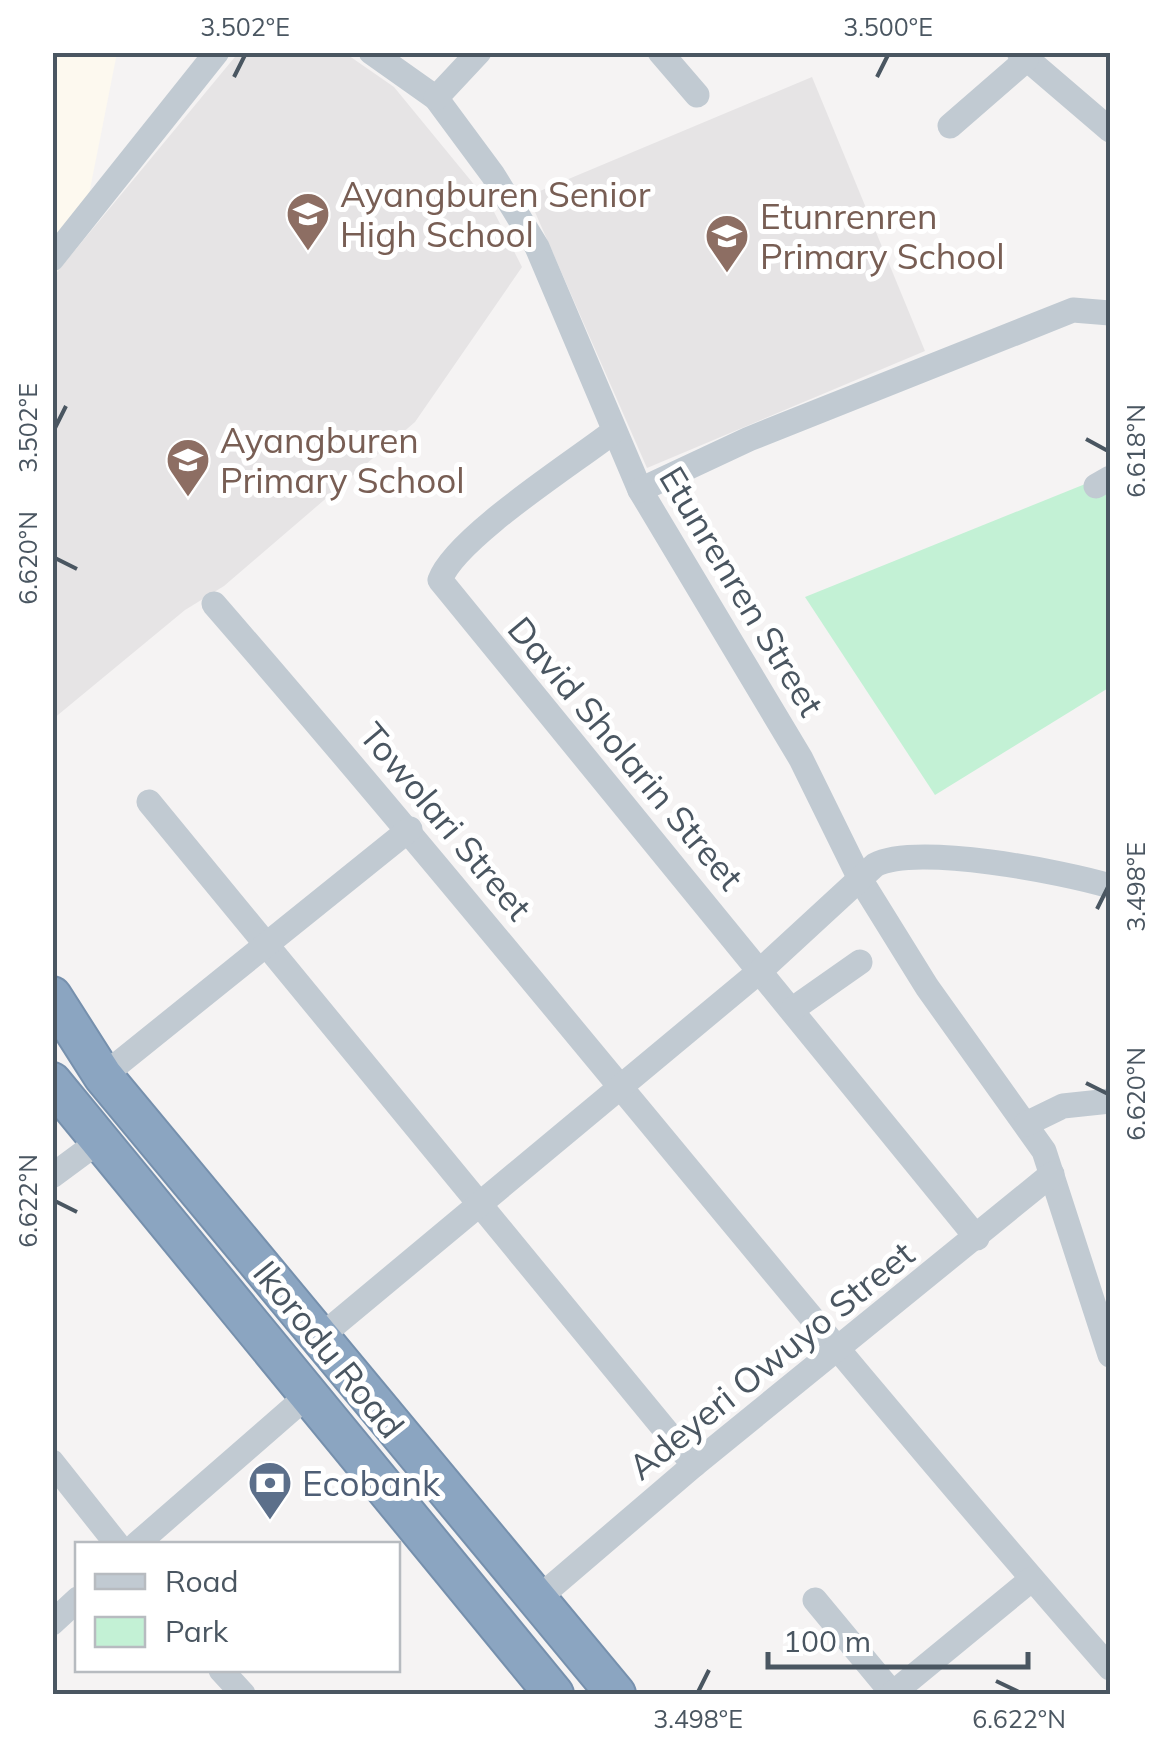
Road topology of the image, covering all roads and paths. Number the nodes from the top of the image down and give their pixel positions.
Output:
1 (217, 52) edge
2 (371, 52) edge
3 (479, 52) edge
4 (660, 52) edge
5 (1023, 56) edge
6 (697, 96) dead end
7 (436, 98) junction
8 (950, 126) dead end
9 (1110, 130) edge
10 (52, 259) edge
11 (1110, 313) edge
12 (613, 432) junction
13 (640, 490) junction
14 (214, 604) dead end
15 (150, 802) dead end
16 (410, 829) junction
17 (860, 879) junction
18 (1110, 886) edge
19 (269, 942) junction
20 (860, 962) dead end
21 (761, 970) junction
22 (52, 996) edge
23 (793, 1009) junction
24 (103, 1076) junction
25 (52, 1082) edge
26 (620, 1087) junction
27 (1110, 1101) edge
28 (1026, 1124) junction
29 (98, 1142) junction
30 (1052, 1174) junction
31 (52, 1176) edge
32 (482, 1203) junction
33 (977, 1238) junction
34 (1104, 1317) edge
35 (320, 1338) junction
36 (837, 1350) junction
37 (1110, 1355) edge
38 (308, 1395) junction
39 (52, 1462) edge
40 (694, 1465) junction
41 (115, 1542) edge
42 (139, 1542) edge
43 (1032, 1579) junction
44 (816, 1600) dead end
45 (535, 1601) junction
46 (75, 1603) edge
47 (52, 1623) edge
48 (1110, 1668) edge
49 (223, 1672) edge
50 (244, 1694) edge
51 (554, 1694) edge
52 (616, 1694) edge
53 (892, 1694) edge

1 - 10 street
2 - 7 street, Etunrenren Street
3 - 7 street
4 - 6 street
5 - 8 street
5 - 9 street
7 - 12 street, Etunrenren Street
11 - 13 street
12 - 13 street, Etunrenren Street
12 - 21 street, David Sholarin Street
13 - 17 street, Etunrenren Street
14 - 16 street, Towolari Street
15 - 19 street
16 - 19 street
16 - 26 street, Towolari Street
17 - 18 street
17 - 21 street
17 - 28 street, Etunrenren Street
19 - 24 street
19 - 32 street
20 - 23 street
21 - 23 street, David Sholarin Street
21 - 26 street
22 - 24 highway, Ikorodu Road
23 - 33 street, David Sholarin Street
24 - 35 highway, Ikorodu Road
25 - 29 highway, Ikorodu Road
26 - 32 street
26 - 36 street, Towolari Street
27 - 28 street
28 - 30 street, Etunrenren Street
29 - 31 street
29 - 38 highway, Ikorodu Road
30 - 33 street, Adeyeri Owuyo Street
30 - 34 street, Etunrenren Street
32 - 35 street
32 - 40 street
33 - 36 street, Adeyeri Owuyo Street
34 - 37 street, Etunrenren Street
35 - 45 highway, Ikorodu Road
36 - 40 street, Adeyeri Owuyo Street
36 - 43 street, Towolari Street
38 - 42 street
38 - 51 highway, Ikorodu Road
39 - 41 street
40 - 45 street, Adeyeri Owuyo Street
43 - 48 street, Towolari Street
43 - 53 street
44 - 53 street
45 - 52 highway, Ikorodu Road
46 - 47 street
49 - 50 street

